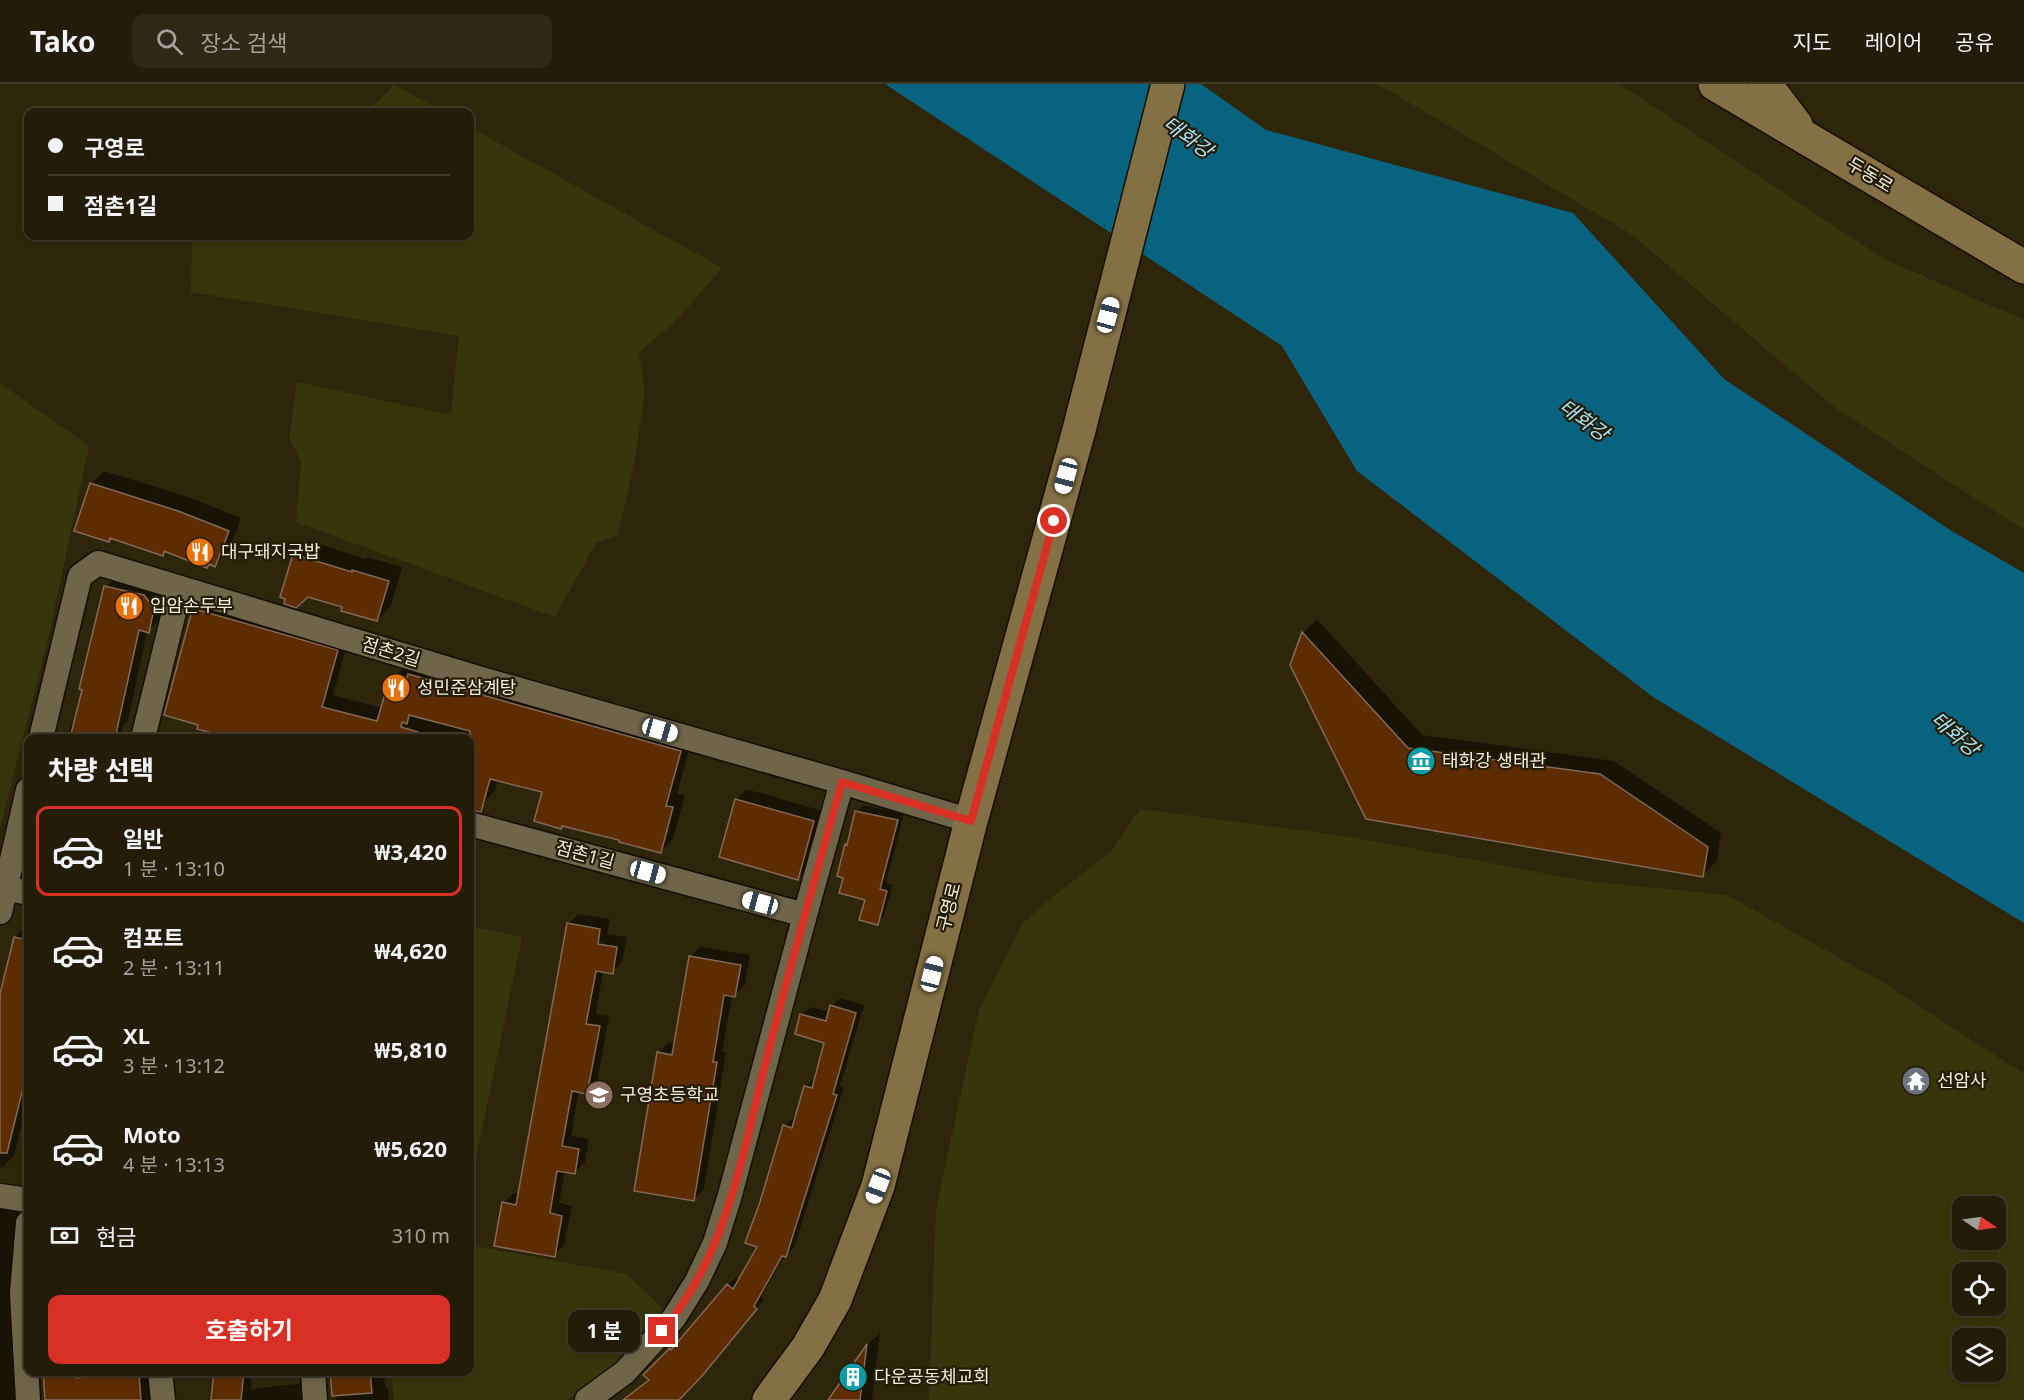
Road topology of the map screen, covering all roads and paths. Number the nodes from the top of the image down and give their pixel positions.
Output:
1 (1168, 84) edge
2 (1715, 84) edge
3 (1766, 84) edge
4 (1804, 136) junction
5 (2024, 267) edge
6 (180, 588) junction
7 (42, 734) edge
8 (148, 734) edge
9 (842, 782) junction
10 (24, 813) edge
11 (971, 821) junction
12 (474, 825) edge
13 (11, 889) edge
14 (0, 912) edge
15 (805, 915) junction
16 (0, 1196) edge
17 (24, 1199) edge
18 (24, 1269) edge
19 (24, 1329) edge
20 (27, 1376) edge
21 (161, 1376) edge
22 (313, 1376) edge
23 (28, 1400) edge
24 (163, 1400) edge
25 (315, 1400) edge
26 (587, 1400) edge
27 (769, 1400) edge

1 - 11 main road, 구영로
2 - 4 main road, 두동로
3 - 4 main road
4 - 5 main road, 두동로
6 - 7 street, 점촌2길
6 - 8 street
6 - 9 street, 점촌2길
9 - 11 street, 점촌2길
9 - 15 street
10 - 13 street
11 - 27 main road, 구영로
12 - 15 street, 점촌1길
13 - 14 street
15 - 26 street
16 - 17 street
18 - 19 street
20 - 23 street
21 - 24 street
22 - 25 street

